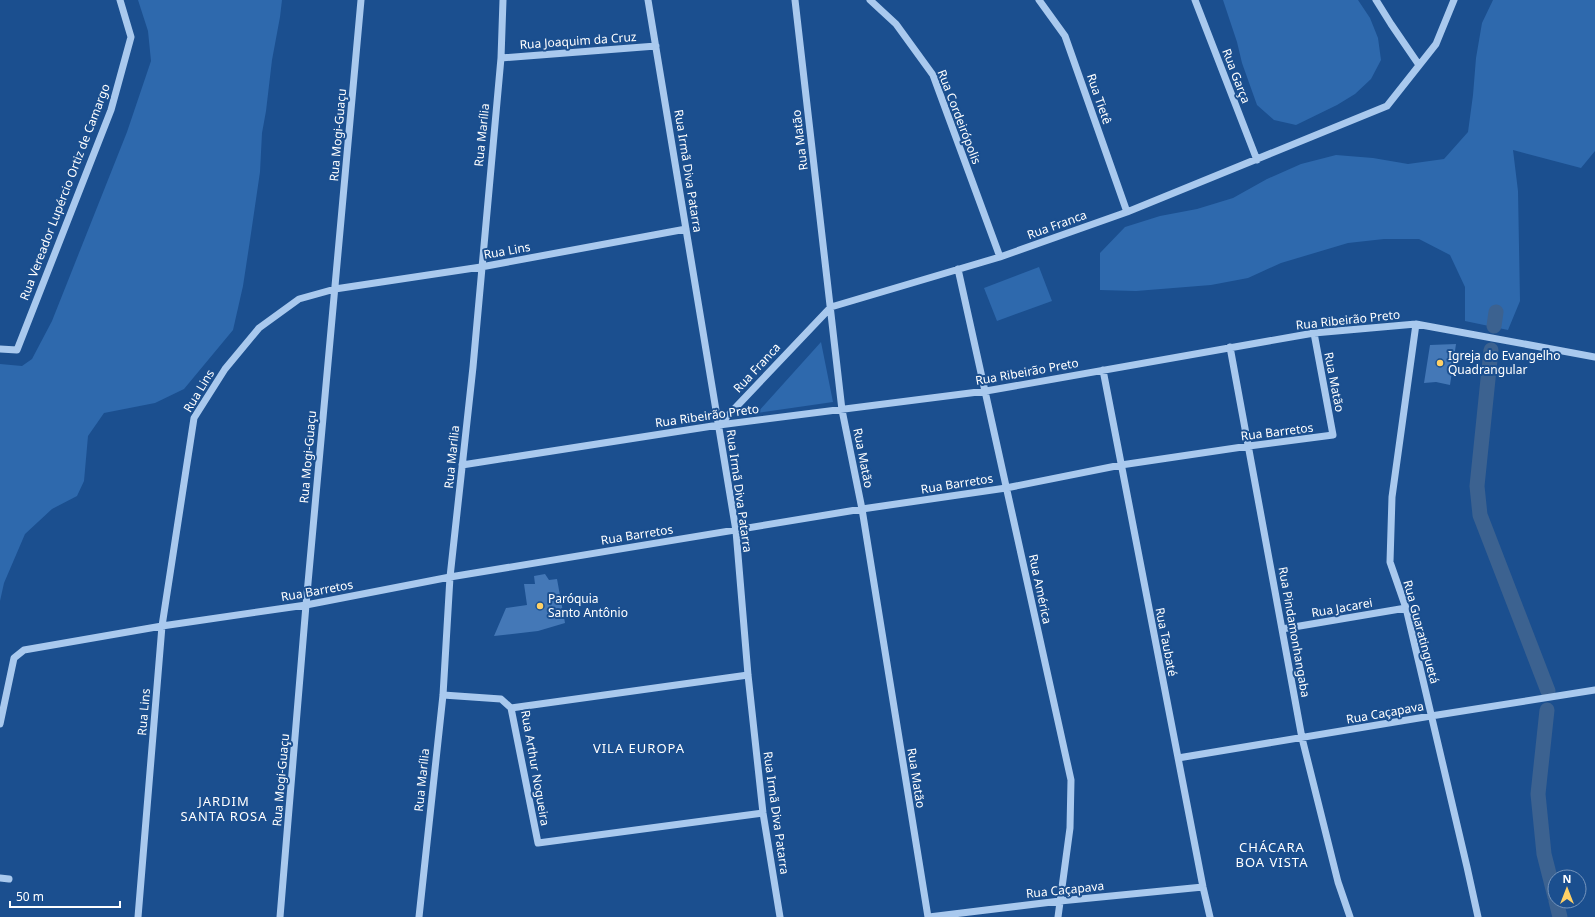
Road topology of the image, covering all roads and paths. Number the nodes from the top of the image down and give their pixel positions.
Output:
1 (120, 0) edge
2 (361, 0) edge
3 (503, 0) edge
4 (648, 0) edge
5 (795, 0) edge
6 (870, 0) edge
7 (1039, 0) edge
8 (1195, 0) edge
9 (1376, 0) edge
10 (1454, 0) edge
11 (656, 46) junction
12 (501, 58) junction
13 (1419, 65) junction
14 (1257, 160) junction
15 (1127, 212) junction
16 (686, 229) junction
17 (1000, 257) junction
18 (481, 267) junction
19 (958, 269) junction
20 (335, 289) junction
21 (831, 307) junction
22 (1416, 324) junction
23 (1314, 333) junction
24 (1230, 347) junction
25 (0, 349) edge
26 (1595, 357) edge
27 (1103, 370) junction
28 (986, 391) junction
29 (842, 410) junction
30 (719, 425) junction
31 (1333, 435) joint
32 (1249, 446) junction
33 (462, 465) junction
34 (1121, 466) junction
35 (1006, 488) junction
36 (862, 510) junction
37 (736, 531) junction
38 (450, 577) junction
39 (306, 605) junction
40 (1406, 608) junction
41 (162, 626) junction
42 (1282, 629) junction
43 (748, 675) junction
44 (1595, 690) edge
45 (443, 695) junction
46 (511, 708) junction
47 (1431, 716) junction
48 (0, 724) edge
49 (1302, 738) junction
50 (1178, 758) junction
51 (763, 813) junction
52 (0, 878) edge
53 (9, 879) dead end
54 (1203, 887) junction
55 (1060, 901) junction
56 (138, 917) edge
57 (280, 917) edge
58 (419, 917) edge
59 (780, 917) edge
60 (928, 917) edge
61 (1058, 917) edge
62 (1210, 917) edge
63 (1350, 917) edge
64 (1478, 917) edge

1 - 25 street, Rua Vereador Lupércio Ortiz de Camargo
2 - 20 street, Rua Mogi-Guaçu
3 - 12 street, Rua Marília
4 - 11 street, Rua Irmã Diva Patarra
5 - 21 street, Rua Matão
6 - 17 street, Rua Cordeirópolis
7 - 15 street, Rua Tietê
8 - 14 street, Rua Garça
9 - 13 street
10 - 13 street, Rua Franca
11 - 12 street, Rua Joaquim da Cruz
11 - 16 street, Rua Irmã Diva Patarra
12 - 18 street, Rua Marília
13 - 14 street, Rua Franca
14 - 15 street, Rua Franca
15 - 17 street, Rua Franca
16 - 18 street, Rua Lins
16 - 30 street, Rua Irmã Diva Patarra
17 - 19 street, Rua Franca
18 - 20 street, Rua Lins
18 - 33 street, Rua Marília
19 - 21 street, Rua Franca
19 - 28 street, Rua América
20 - 39 street, Rua Mogi-Guaçu
20 - 41 street, Rua Lins
21 - 29 street, Rua Matão
21 - 30 street, Rua Franca
22 - 23 street, Rua Ribeirão Preto
22 - 26 street, Rua Ribeirão Preto
22 - 40 street, Rua Guaratinguetá
23 - 24 street, Rua Ribeirão Preto
23 - 31 street, Rua Matão
24 - 27 street, Rua Ribeirão Preto
24 - 32 street, Rua Pindamonhangaba
27 - 28 street, Rua Ribeirão Preto
27 - 34 street, Rua Taubaté
28 - 29 street, Rua Ribeirão Preto
28 - 35 street, Rua América
29 - 30 street, Rua Ribeirão Preto
29 - 36 street, Rua Matão
30 - 33 street, Rua Ribeirão Preto
30 - 37 street, Rua Irmã Diva Patarra
31 - 32 street, Rua Barretos
32 - 34 street, Rua Barretos
32 - 42 street, Rua Pindamonhangaba
33 - 38 street, Rua Marília
34 - 35 street, Rua Barretos
34 - 50 street, Rua Taubaté
35 - 36 street, Rua Barretos
35 - 55 street, Rua América
36 - 37 street, Rua Barretos
36 - 60 street, Rua Matão
37 - 38 street, Rua Barretos
37 - 43 street, Rua Irmã Diva Patarra
38 - 39 street, Rua Barretos
38 - 45 street, Rua Marília
39 - 41 street, Rua Barretos
39 - 57 street, Rua Mogi-Guaçu
40 - 42 street, Rua Jacarei
40 - 47 street, Rua Guaratinguetá
41 - 48 street, Rua Barretos
41 - 56 street, Rua Lins
42 - 49 street, Rua Pindamonhangaba
43 - 46 street, Rua Arthur Nogueira
43 - 51 street, Rua Irmã Diva Patarra
44 - 47 street, Rua Caçapava
45 - 46 street
45 - 58 street, Rua Marília
46 - 51 street, Rua Arthur Nogueira
47 - 49 street, Rua Caçapava
47 - 64 street, Rua Guaratinguetá
49 - 50 street, Rua Caçapava
49 - 63 street, Rua Pindamonhangaba
50 - 54 street, Rua Taubaté
51 - 59 street, Rua Irmã Diva Patarra
52 - 53 street
54 - 55 street, Rua Caçapava
54 - 62 street, Rua Taubaté
55 - 60 street, Rua Caçapava
55 - 61 street, Rua América

